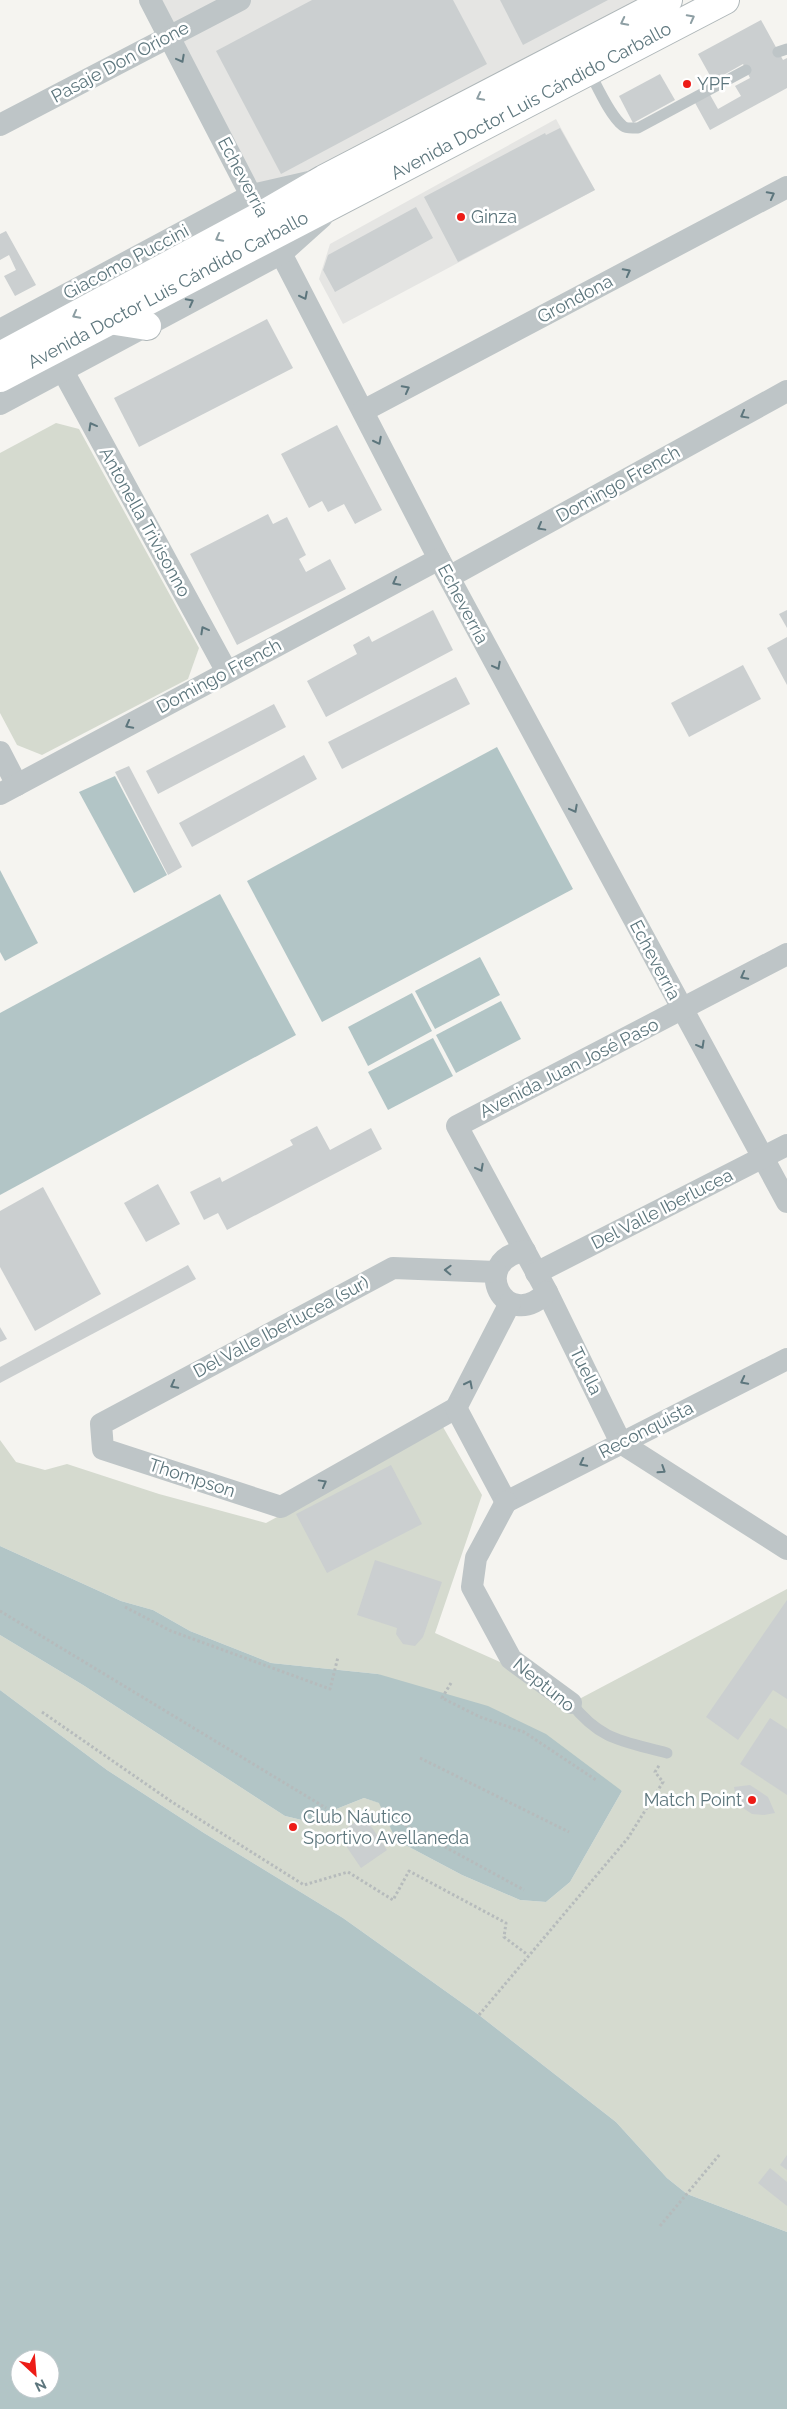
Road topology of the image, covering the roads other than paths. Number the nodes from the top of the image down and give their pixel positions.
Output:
1 (150, 0) edge
2 (240, 0) edge
3 (668, 0) edge
4 (725, 0) edge
5 (169, 37) junction
6 (746, 70) dead end
7 (589, 71) junction
8 (0, 125) edge
9 (787, 187) edge
10 (267, 224) junction
11 (109, 320) junction
12 (147, 326) junction
13 (0, 330) edge
14 (0, 356) edge
15 (63, 371) junction
16 (0, 378) edge
17 (787, 391) edge
18 (0, 404) edge
19 (363, 411) junction
20 (444, 568) junction
21 (227, 672) junction
22 (0, 752) edge
23 (9, 789) edge
24 (787, 954) edge
25 (682, 1009) junction
26 (457, 1126) joint
27 (787, 1145) edge
28 (762, 1157) junction
29 (787, 1202) edge
30 (525, 1251) junction
31 (496, 1272) junction
32 (536, 1273) junction
33 (547, 1292) junction
34 (510, 1303) junction
35 (787, 1359) edge
36 (456, 1408) junction
37 (621, 1444) junction
38 (103, 1449) joint
39 (506, 1502) junction
40 (787, 1549) edge
41 (571, 1703) joint
42 (667, 1753) road end

1 - 5 street, Echeverría
2 - 5 street, Pasaje Don Orione
3 -> 10 main road, Avenida Doctor Luis Cándido Carballo
7 -> 4 main road, Avenida Doctor Luis Cándido Carballo
5 - 8 street, Pasaje Don Orione
5 -> 10 street, Echeverría
6 - 7 lane
7 - 10 main road, Avenida Doctor Luis Cándido Carballo
19 -> 9 street, Grondona
10 - 11 main road, Avenida Doctor Luis Cándido Carballo
12 -> 10 street, Avenida Doctor Luis Cándido Carballo
10 - 13 street, Giacomo Puccini
10 -> 14 main road, Avenida Doctor Luis Cándido Carballo
10 -> 19 street, Echeverría
11 - 12 main road
11 - 16 main road, Avenida Doctor Luis Cándido Carballo
12 - 15 street, Avenida Doctor Luis Cándido Carballo
15 - 18 street, Avenida Doctor Luis Cándido Carballo
21 -> 15 street, Antonella Trivisonno
17 -> 20 street, Domingo French
19 -> 20 street, Echeverría
20 -> 21 street, Domingo French
20 -> 25 street, Echeverría
21 -> 23 street, Domingo French
22 - 23 street
24 -> 25 street, Avenida Juan José Paso
25 - 26 street, Avenida Juan José Paso
25 -> 28 street, Echeverría
26 -> 30 street, Tuella
27 - 28 street, Del Valle Iberlucea
28 - 29 street, Echeverría
28 - 32 street, Del Valle Iberlucea
30 - 31 street
30 - 32 street, Tuella
31 - 34 street
31 -> 38 street, Del Valle Iberlucea (sur)
32 - 33 street, Tuella
33 - 34 street
33 - 37 street, Tuella
36 -> 34 street
35 -> 37 street, Reconquista
38 -> 36 street, Thompson
36 - 39 street
37 -> 39 street, Reconquista
37 -> 40 street
39 - 41 street, Neptuno
41 - 42 lane, Neptuno

